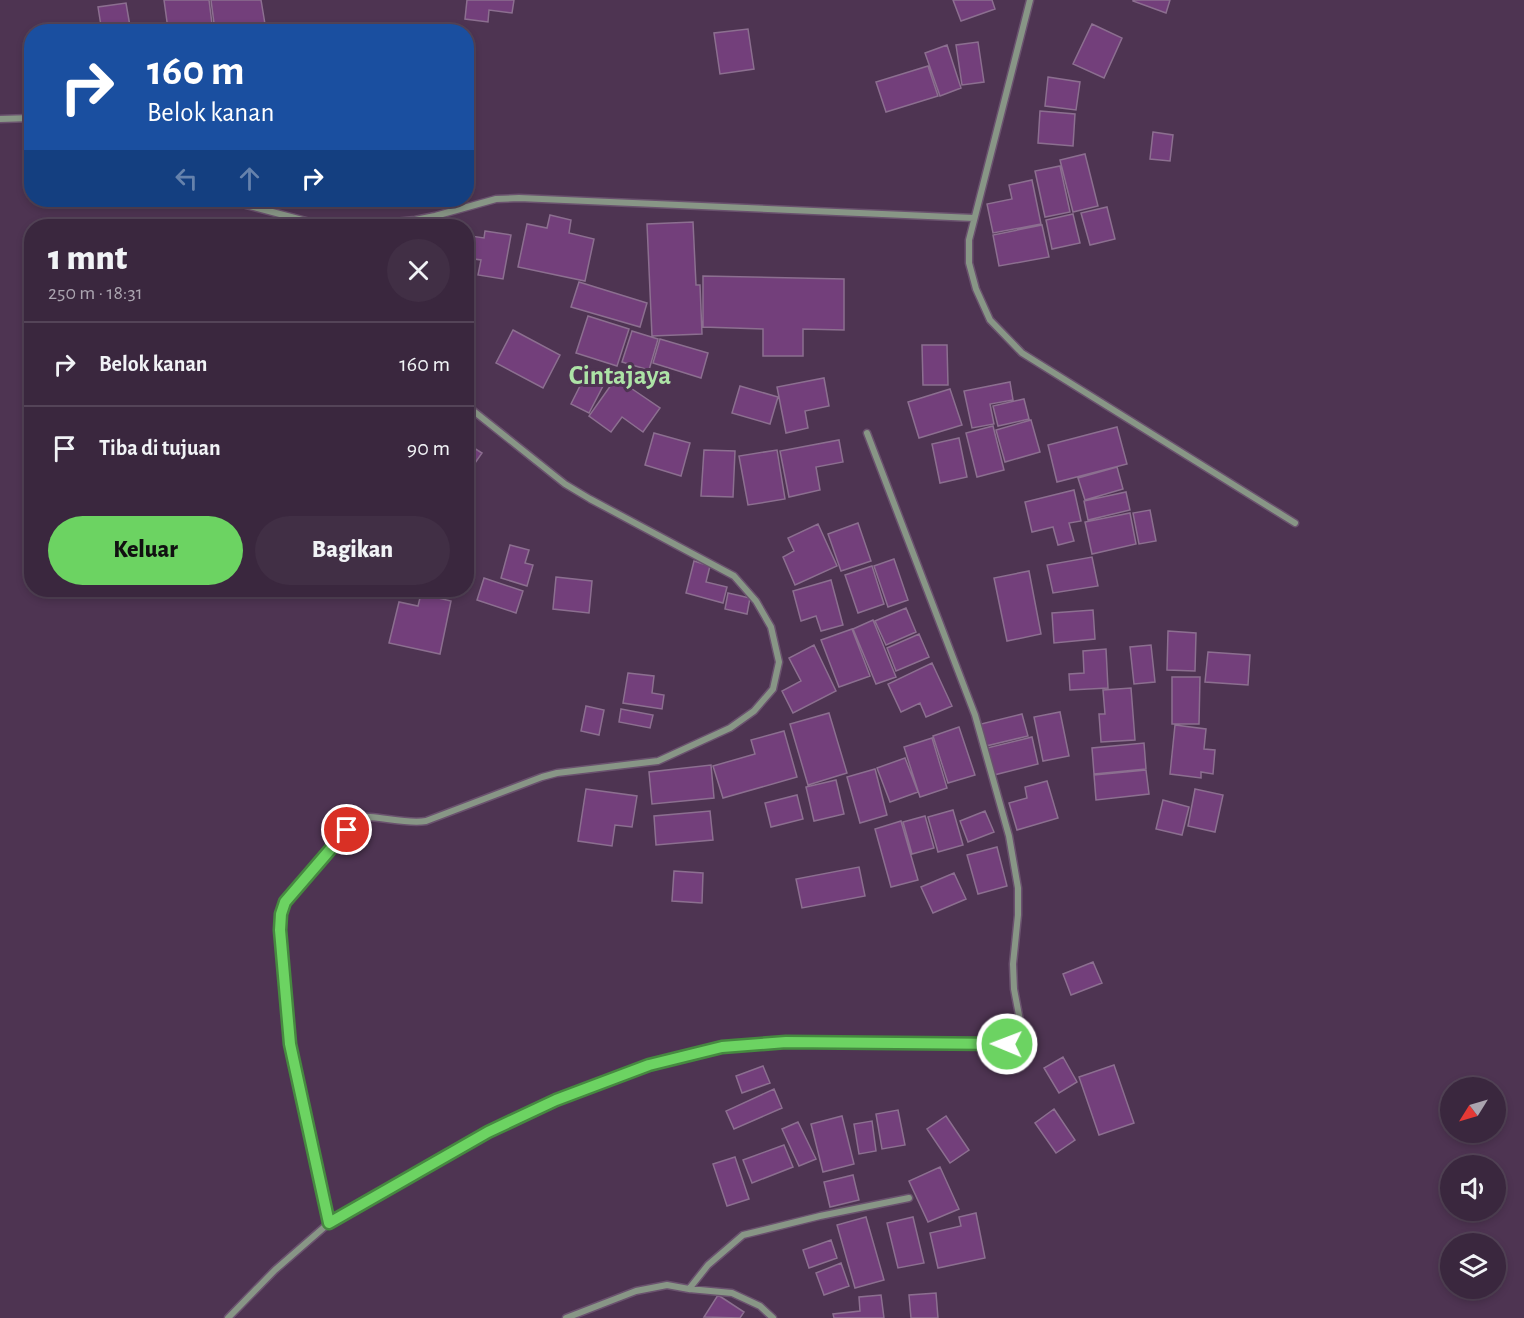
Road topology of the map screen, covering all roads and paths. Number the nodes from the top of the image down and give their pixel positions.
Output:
1 (1030, 0) edge
2 (24, 118) edge
3 (0, 119) edge
4 (474, 205) edge
5 (253, 207) edge
6 (467, 207) edge
7 (975, 218) junction
8 (299, 219) edge
9 (420, 219) edge
10 (474, 411) edge
11 (867, 433) dead end
12 (1295, 523) dead end
13 (909, 1198) dead end
14 (329, 1223) junction
15 (689, 1289) junction
16 (228, 1318) edge
17 (566, 1318) edge
18 (773, 1318) edge

1 - 7 street
2 - 3 street
4 - 7 street
5 - 8 street
6 - 9 street
7 - 12 street
10 - 14 street
11 - 14 street
13 - 15 street
14 - 16 street
15 - 17 street
15 - 18 street

